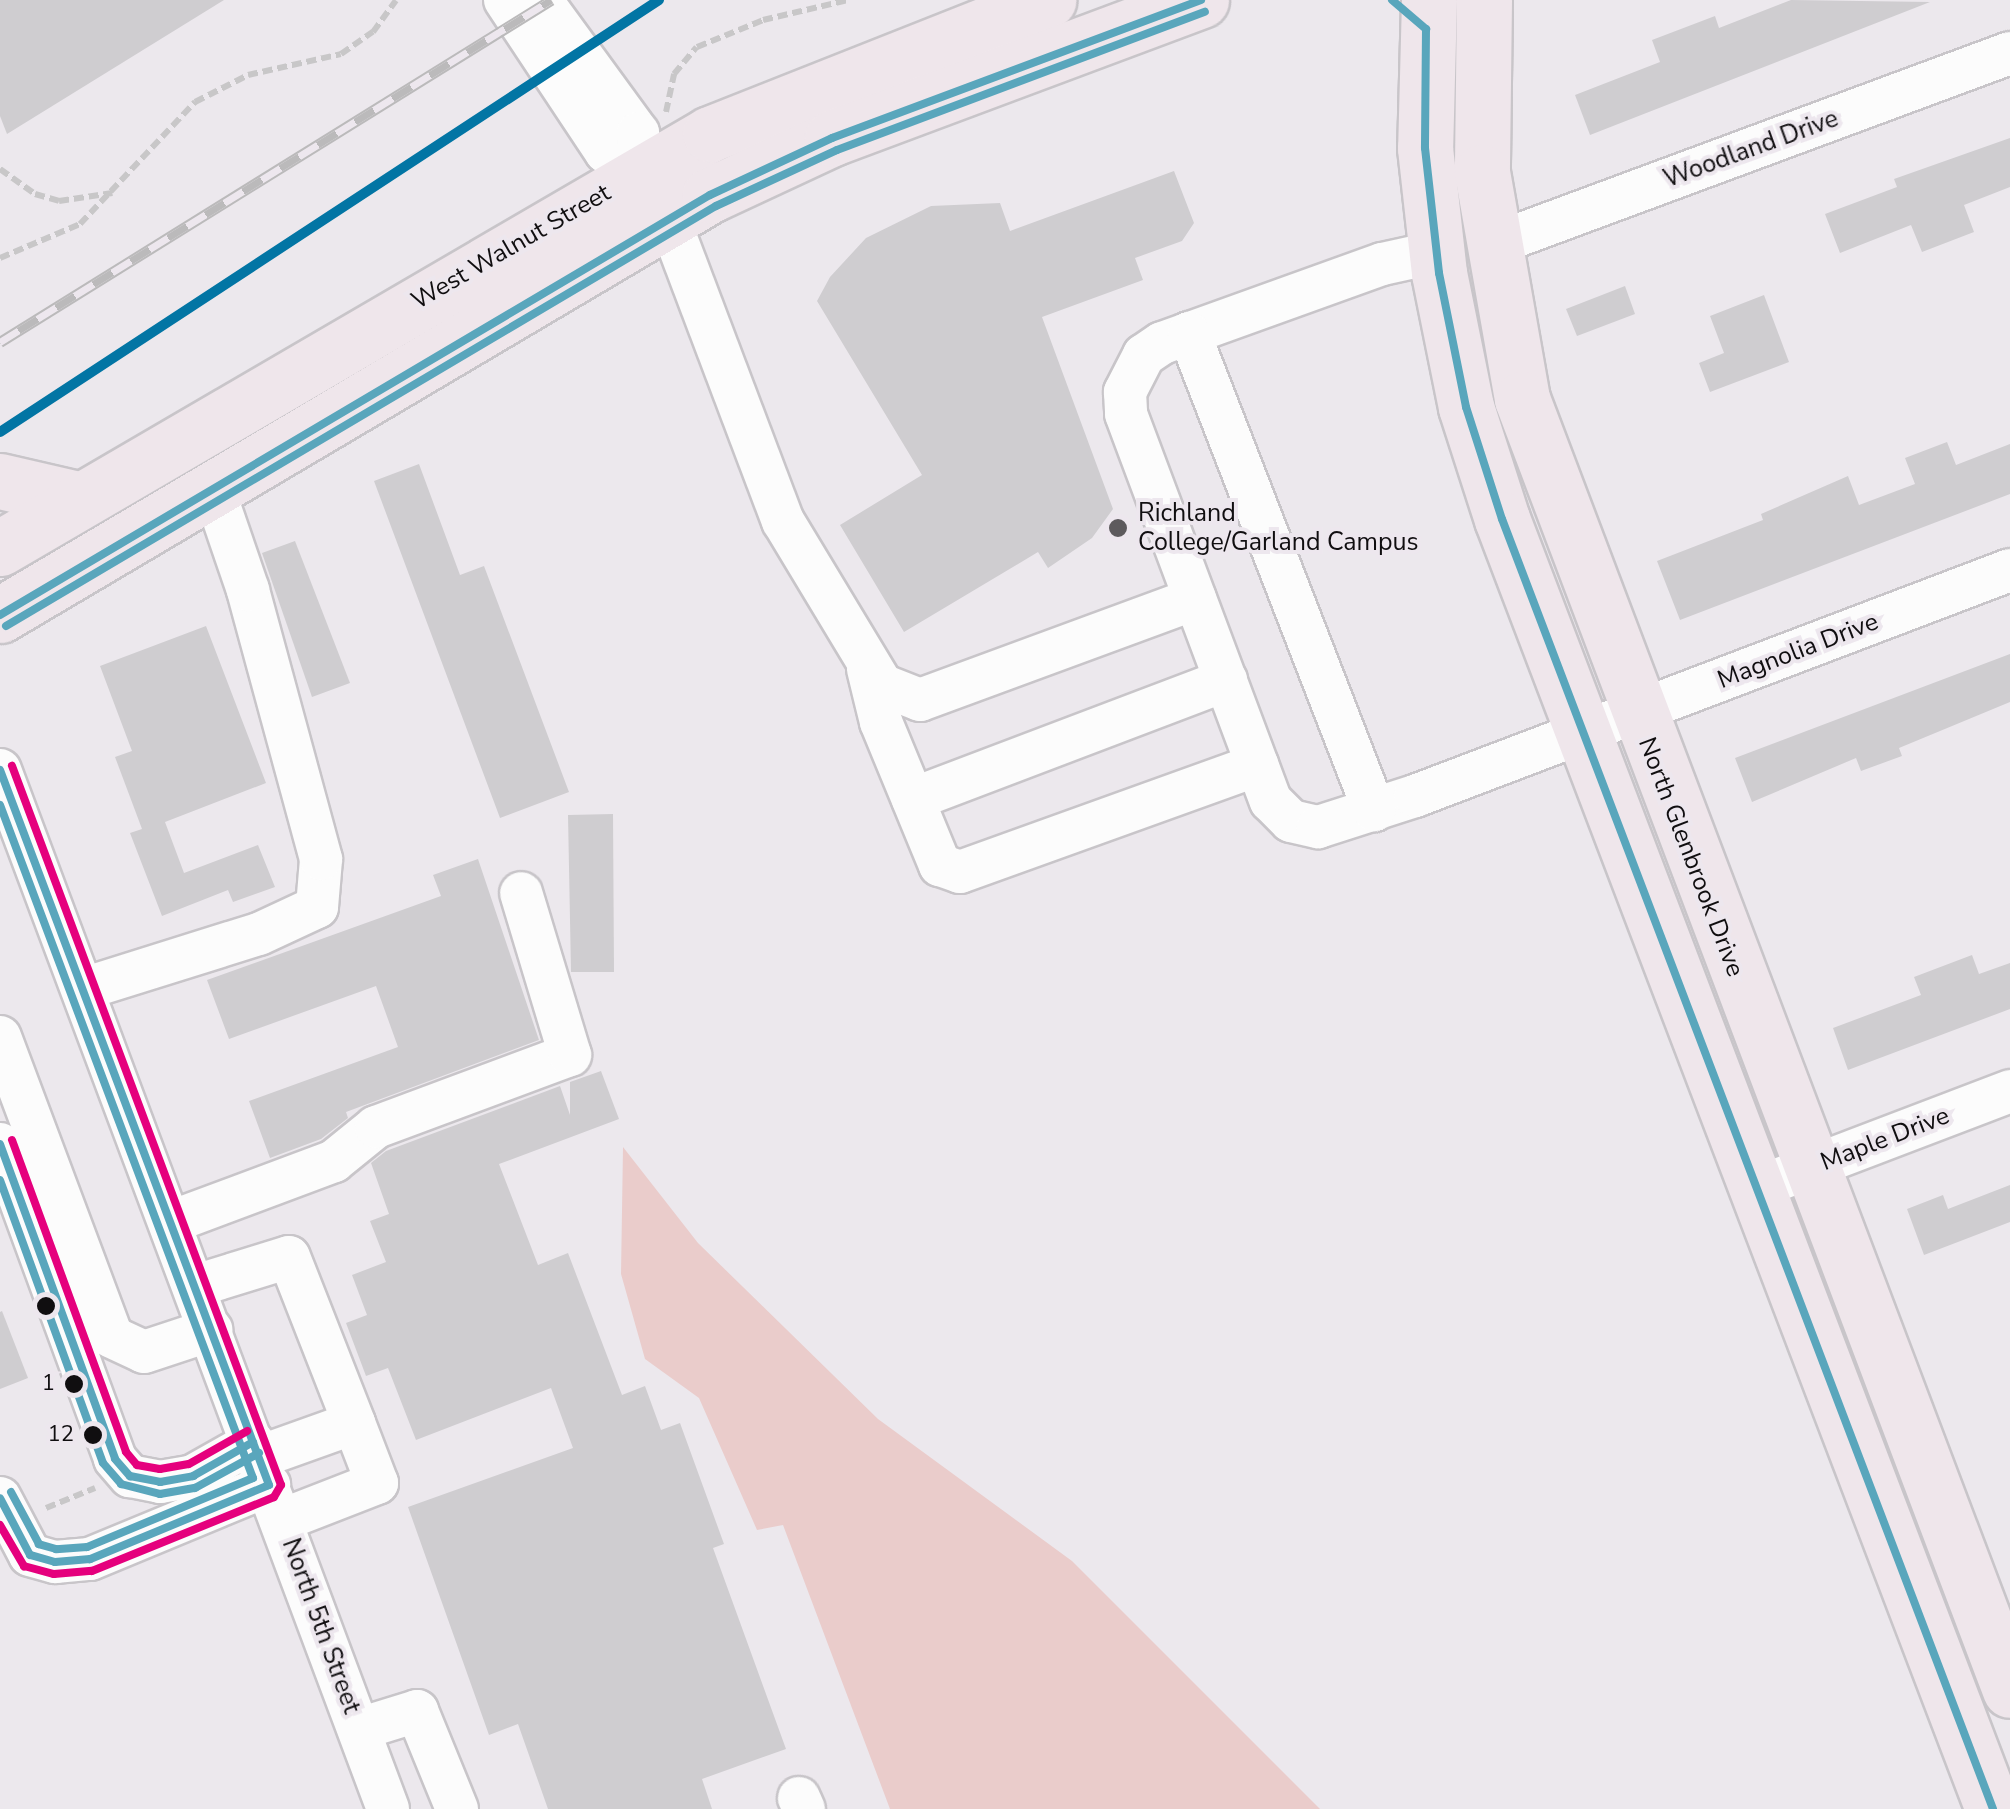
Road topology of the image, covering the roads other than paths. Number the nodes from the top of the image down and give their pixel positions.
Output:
1 (505, 0) edge
2 (541, 0) edge
3 (1048, 0) edge
4 (1201, 0) edge
5 (1484, 0) edge
6 (1415, 10) edge
7 (2010, 53) edge
8 (653, 195) junction
9 (1492, 245) junction
10 (1437, 252) junction
11 (1189, 334) junction
12 (0, 481) edge
13 (212, 486) junction
14 (78, 499) junction
15 (0, 548) edge
16 (2010, 570) edge
17 (1195, 599) junction
18 (0, 616) edge
19 (868, 670) junction
20 (1226, 680) junction
21 (1637, 712) junction
22 (1587, 733) junction
23 (1257, 764) junction
24 (0, 770) edge
25 (913, 799) junction
26 (1374, 810) junction
27 (15, 854) edge
28 (520, 892) dead end
29 (83, 989) junction
30 (0, 1037) edge
31 (2010, 1091) edge
32 (0, 1144) edge
33 (1784, 1178) junction
34 (170, 1222) junction
35 (195, 1286) junction
36 (211, 1330) junction
37 (354, 1423) junction
38 (266, 1476) junction
39 (116, 1481) junction
40 (20, 1504) edge
41 (123, 1546) junction
42 (1996, 1611) edge
43 (1928, 1638) junction
44 (2010, 1690) edge
45 (359, 1729) junction
46 (388, 1809) edge
47 (457, 1809) edge
48 (1993, 1809) edge

1 - 8 street
2 - 8 street
3 - 8 main road, West Walnut Street
4 - 8 main road, West Walnut Street
5 - 9 main road, North Glenbrook Drive
6 - 10 main road, North Glenbrook Drive
7 - 9 street, Woodland Drive
8 - 13 main road, West Walnut Street
8 - 14 main road, West Walnut Street
8 - 19 street
9 - 21 main road, North Glenbrook Drive
10 - 11 street, Magnolia Drive
10 - 22 main road, North Glenbrook Drive
11 - 17 street, Magnolia Drive
11 - 26 street
12 - 14 main road
13 - 18 main road, West Walnut Street
13 - 29 street
14 - 15 main road, West Walnut Street
16 - 21 street, Magnolia Drive
17 - 19 street
17 - 20 street, Magnolia Drive
19 - 25 street
20 - 23 street, Magnolia Drive
20 - 25 street
21 - 22 street, Magnolia Drive
21 - 33 main road, North Glenbrook Drive
22 - 26 street, Magnolia Drive
22 - 33 main road, North Glenbrook Drive
23 - 25 street
23 - 26 street, Magnolia Drive
24 - 27 street, North 5th Street
27 - 29 street, North 5th Street
28 - 34 street
29 - 34 street, North 5th Street
30 - 36 street
31 - 33 street, Maple Drive
32 - 39 street
33 - 42 main road, North Glenbrook Drive
33 - 43 main road, North Glenbrook Drive
34 - 35 street, North 5th Street
35 - 36 street, North 5th Street
35 - 37 street
36 - 38 street, North 5th Street
37 - 38 street
37 - 38 street
38 - 39 street
38 - 41 street
38 - 45 street, North 5th Street
39 - 41 street
40 - 41 street
42 - 43 street
42 - 44 main road, North Glenbrook Drive
43 - 48 main road, North Glenbrook Drive
45 - 46 street, North 5th Street
45 - 47 street

